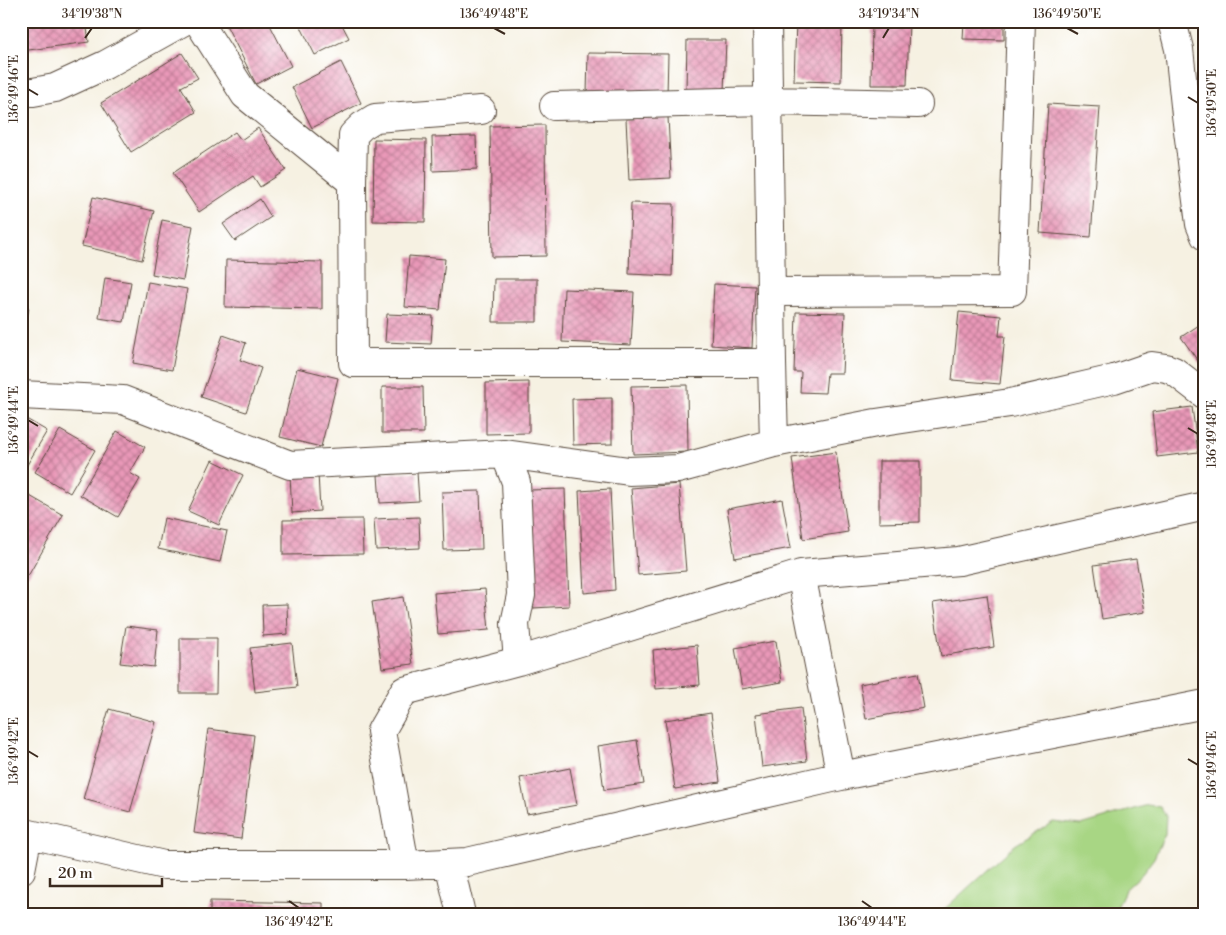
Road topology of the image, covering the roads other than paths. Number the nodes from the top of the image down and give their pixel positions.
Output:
1 (184, 21) edge
2 (198, 21) edge
3 (767, 21) edge
4 (1021, 21) edge
5 (1172, 21) edge
6 (21, 92) edge
7 (768, 101) junction
8 (918, 104) dead end
9 (554, 106) dead end
10 (481, 110) dead end
11 (352, 182) junction
12 (1205, 236) edge
13 (771, 292) junction
14 (772, 363) junction
15 (21, 395) edge
16 (1205, 395) edge
17 (774, 443) junction
18 (505, 454) junction
19 (1205, 506) edge
20 (801, 574) junction
21 (518, 660) junction
22 (1205, 704) edge
23 (841, 776) junction
24 (24, 833) edge
25 (449, 863) junction
26 (405, 864) junction
27 (21, 870) edge
28 (461, 914) edge

1 - 6 street
2 - 11 street
3 - 7 street
4 - 13 street
5 - 12 street
7 - 8 street
7 - 9 street
7 - 13 street
10 - 11 street
11 - 14 street
13 - 14 street
14 - 17 street
15 - 18 street
16 - 17 street
17 - 18 street
18 - 21 street
19 - 20 street
20 - 21 street
20 - 23 street
21 - 26 street
22 - 23 street
23 - 25 street
24 - 26 street
24 - 27 street
25 - 26 street
25 - 28 street

